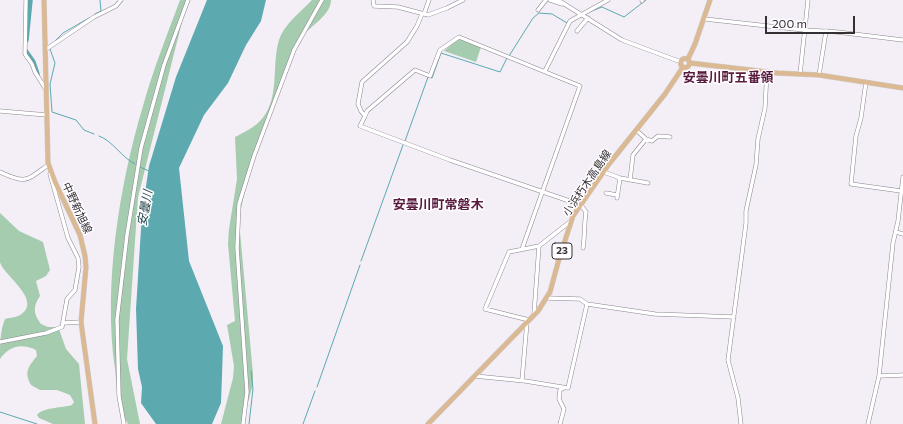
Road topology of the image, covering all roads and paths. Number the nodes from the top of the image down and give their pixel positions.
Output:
1 (26, 0) edge
2 (44, 0) edge
3 (121, 0) edge
4 (188, 0) edge
5 (322, 0) edge
6 (373, 0) edge
7 (429, 0) edge
8 (463, 0) edge
9 (546, 0) edge
10 (550, 0) edge
11 (558, 0) edge
12 (608, 0) edge
13 (710, 0) edge
14 (808, 0) edge
15 (565, 4) junction
16 (538, 10) dead end
17 (423, 14) junction
18 (582, 14) junction
19 (588, 18) junction
20 (705, 19) junction
21 (804, 30) junction
22 (577, 31) dead end
23 (826, 31) junction
24 (903, 40) edge
25 (45, 50) junction
26 (689, 61) junction
27 (681, 62) junction
28 (683, 67) junction
29 (545, 71) junction
30 (767, 71) junction
31 (800, 74) junction
32 (819, 75) junction
33 (866, 82) junction
34 (45, 88) junction
35 (903, 88) edge
36 (0, 111) edge
37 (46, 115) junction
38 (365, 116) junction
39 (636, 130) junction
40 (670, 137) dead end
41 (646, 139) junction
42 (49, 167) junction
43 (0, 172) edge
44 (604, 172) junction
45 (903, 177) edge
46 (620, 178) junction
47 (630, 180) junction
48 (648, 182) dead end
49 (901, 191) junction
50 (542, 192) junction
51 (606, 193) dead end
52 (580, 205) junction
53 (571, 222) junction
54 (896, 232) junction
55 (903, 234) edge
56 (539, 246) junction
57 (583, 248) dead end
58 (522, 249) junction
59 (85, 256) junction
60 (78, 258) junction
61 (546, 298) junction
62 (587, 304) junction
63 (534, 314) junction
64 (734, 317) junction
65 (528, 321) junction
66 (81, 322) junction
67 (63, 323) junction
68 (0, 342) edge
69 (903, 375) edge
70 (475, 376) junction
71 (879, 376) junction
72 (522, 380) junction
73 (564, 388) junction
74 (95, 424) edge
75 (124, 424) edge
76 (243, 424) edge
77 (428, 424) edge
78 (560, 424) edge
79 (741, 424) edge
80 (868, 424) edge

1 - 34 street
2 - 25 main road, 中野新旭線
3 - 25 street
4 - 75 street
5 - 76 street
6 - 17 street
7 - 17 street
8 - 17 street
9 - 16 street
10 - 15 street
11 - 15 street
12 - 18 street
13 - 20 main road
14 - 21 street
15 - 18 street
17 - 38 street
18 - 19 street
18 - 29 street
19 - 22 street
19 - 27 street
20 - 21 street
20 - 26 main road
21 - 23 street
21 - 31 street
23 - 24 street
23 - 32 street
25 - 34 main road, 中野新旭線
26 - 27 main road
26 - 28 main road, 小浜朽木高島線 / 23
26 - 30 main road
27 - 28 main road
28 - 39 main road, 小浜朽木高島線 / 23
29 - 38 street
29 - 50 street
30 - 31 main road
30 - 64 street
31 - 32 main road
32 - 33 main road
33 - 35 main road
33 - 49 street
34 - 37 main road, 中野新旭線
36 - 37 street
37 - 42 main road, 中野新旭線
38 - 50 street
39 - 41 street
39 - 44 main road, 小浜朽木高島線 / 23
40 - 41 street
41 - 47 street
42 - 43 street
42 - 59 main road, 中野新旭線
42 - 60 street
44 - 46 street
44 - 52 main road, 小浜朽木高島線 / 23
45 - 49 street
46 - 47 street
46 - 51 street
47 - 48 street
49 - 54 street
50 - 52 street
50 - 58 street
52 - 53 main road, 小浜朽木高島線 / 23
52 - 57 street
53 - 56 street
53 - 61 main road, 小浜朽木高島線 / 23
54 - 55 street
54 - 71 street
56 - 58 street
56 - 63 street
58 - 65 street
59 - 60 street
59 - 66 main road, 中野新旭線
60 - 67 street
61 - 62 street
61 - 63 main road, 小浜朽木高島線 / 23
62 - 64 street
62 - 73 street
63 - 65 main road, 小浜朽木高島線 / 23
64 - 79 street
65 - 70 main road, 小浜朽木高島線 / 23
65 - 72 street
66 - 67 street
66 - 74 main road, 中野新旭線
67 - 68 street
69 - 71 street
70 - 72 street
70 - 77 main road, 小浜朽木高島線 / 23
71 - 80 street
72 - 73 street
73 - 78 street

